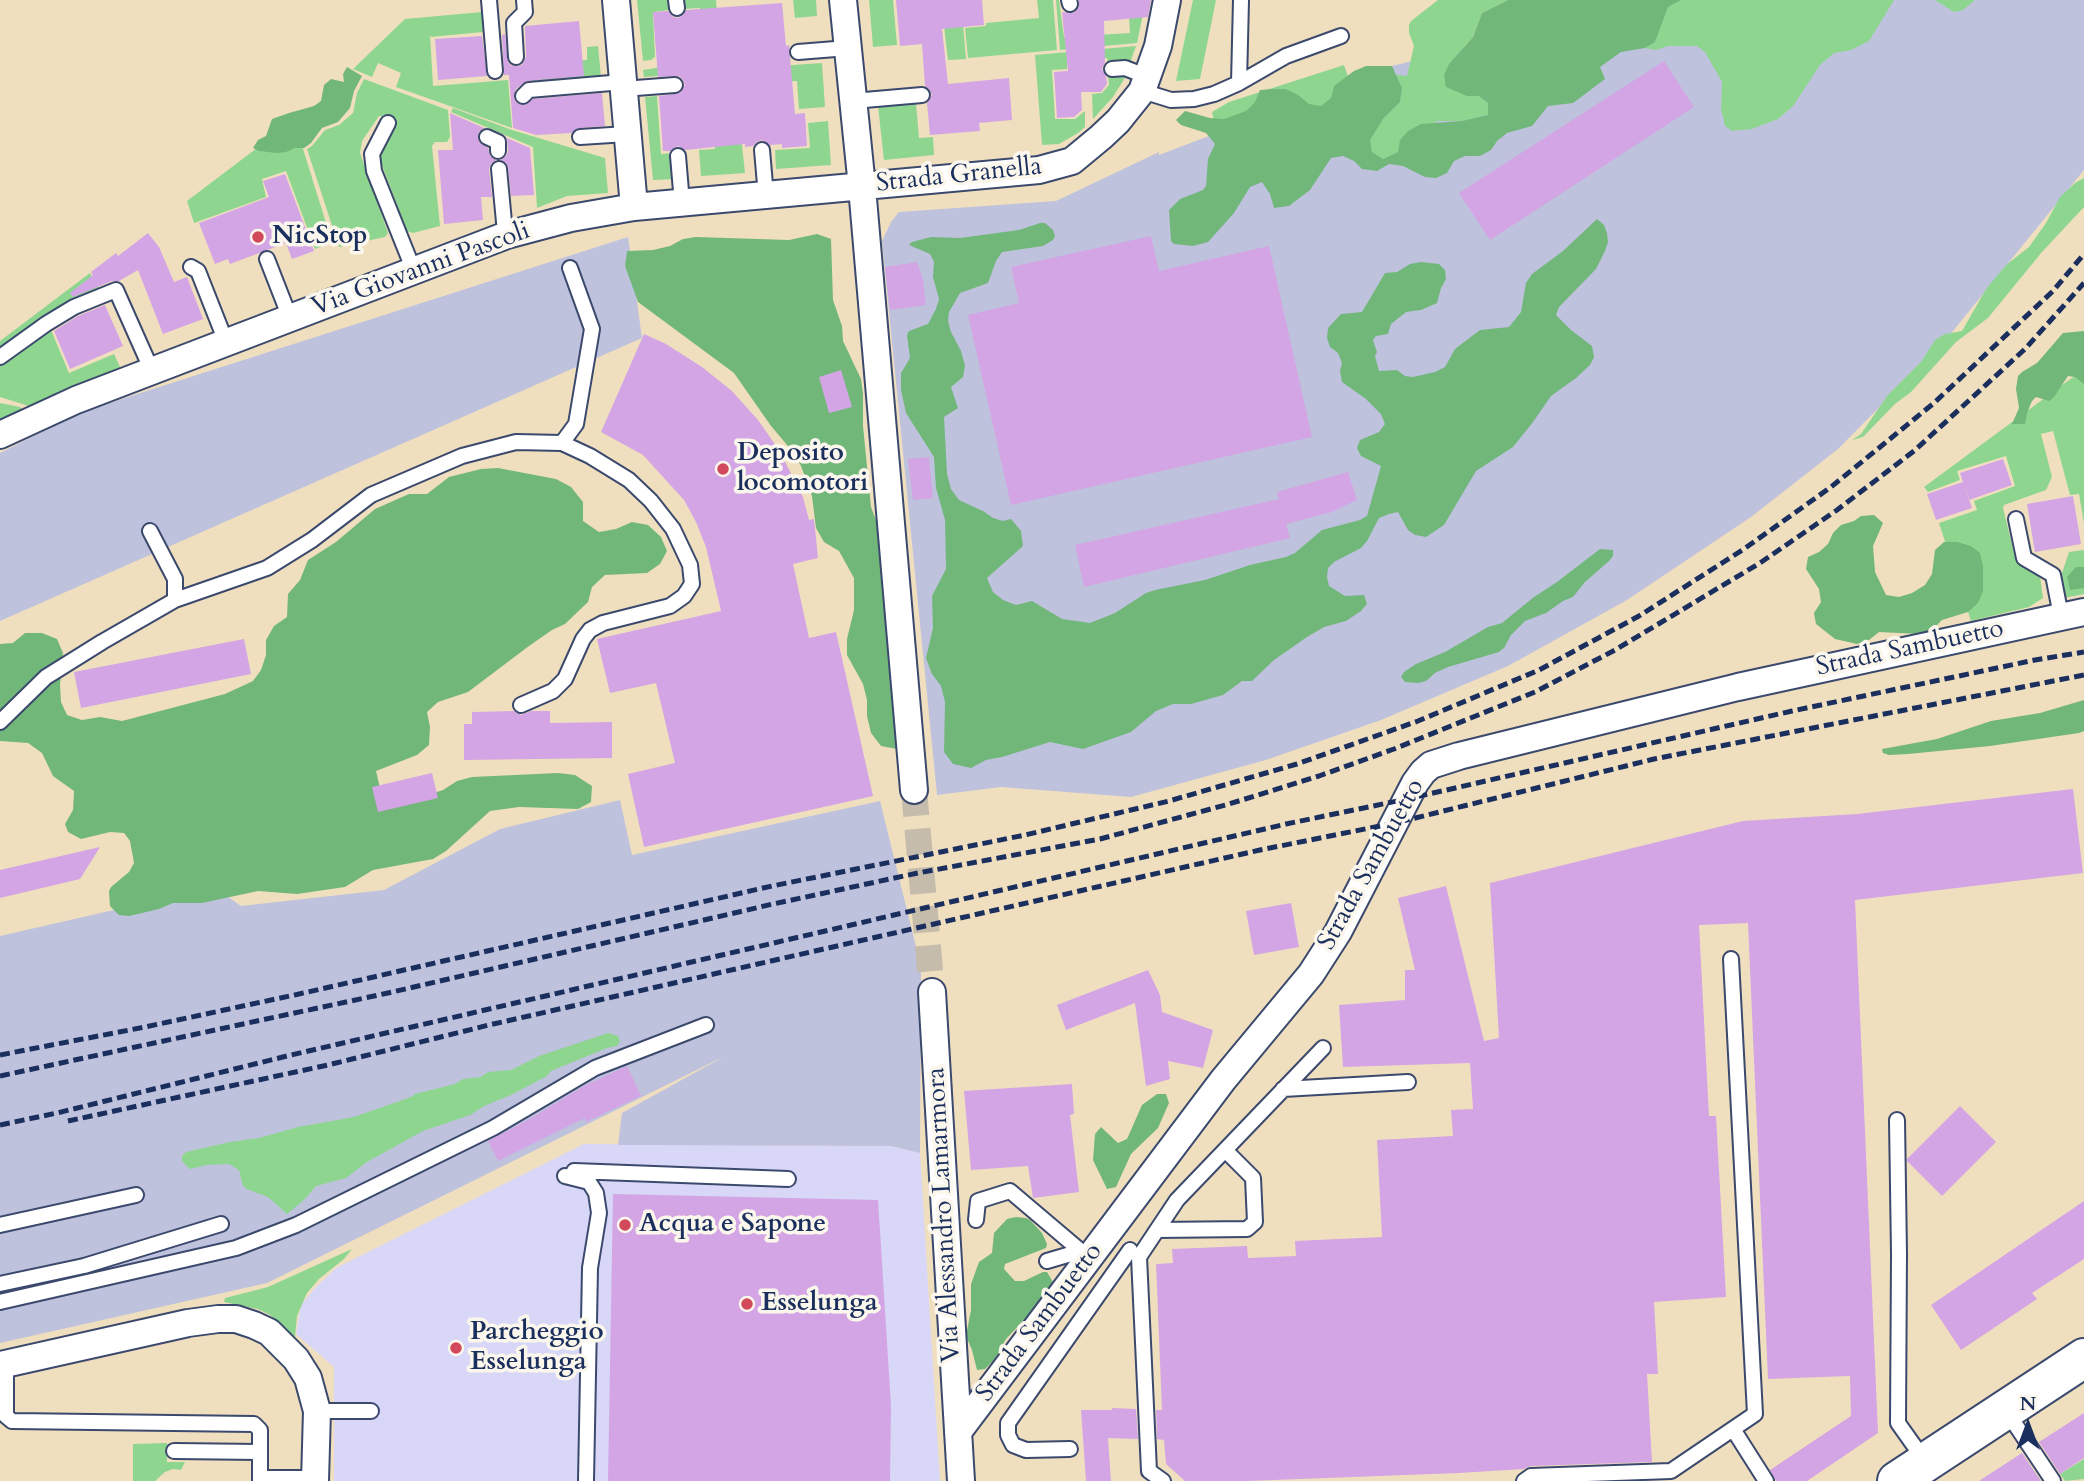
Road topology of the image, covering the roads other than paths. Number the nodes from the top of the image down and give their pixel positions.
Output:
1 (489, 0) edge
2 (524, 0) edge
3 (616, 0) edge
4 (843, 0) edge
5 (1167, 0) edge
6 (1241, 0) edge
7 (1341, 36) dead end
8 (848, 48) junction
9 (798, 52) dead end
10 (516, 57) dead end
11 (1112, 69) dead end
12 (495, 71) dead end
13 (1239, 83) junction
14 (1145, 84) junction
15 (623, 85) junction
16 (675, 85) dead end
17 (922, 95) dead end
18 (523, 96) dead end
19 (853, 102) junction
20 (388, 123) dead end
21 (627, 134) junction
22 (487, 137) dead end
23 (580, 137) dead end
24 (762, 150) dead end
25 (498, 151) dead end
26 (678, 156) dead end
27 (499, 169) dead end
28 (862, 187) junction
29 (766, 195) junction
30 (682, 202) junction
31 (634, 207) junction
32 (508, 235) junction
33 (267, 259) dead end
34 (191, 267) dead end
35 (570, 268) dead end
36 (414, 271) junction
37 (290, 318) junction
38 (226, 342) junction
39 (0, 357) edge
40 (152, 371) junction
41 (0, 435) edge
42 (562, 443) junction
43 (2016, 519) dead end
44 (150, 530) dead end
45 (174, 600) junction
46 (2072, 614) edge
47 (521, 705) dead end
48 (0, 722) edge
49 (914, 790) tunnel mouth
50 (1731, 959) dead end
51 (933, 992) tunnel mouth
52 (706, 1025) dead end
53 (1322, 1048) dead end
54 (1408, 1082) dead end
55 (1283, 1089) junction
56 (1897, 1120) dead end
57 (1225, 1150) junction
58 (788, 1179) dead end
59 (136, 1195) dead end
60 (976, 1220) dead end
61 (0, 1224) edge
62 (221, 1224) dead end
63 (1157, 1230) junction
64 (1107, 1234) junction
65 (1085, 1254) junction
66 (1135, 1254) junction
67 (1046, 1261) dead end
68 (0, 1284) edge
69 (0, 1302) edge
70 (2084, 1358) edge
71 (3, 1365) edge
72 (317, 1410) junction
73 (371, 1410) dead end
74 (2006, 1410) junction
75 (1733, 1429) junction
76 (958, 1432) junction
77 (1070, 1449) dead end
78 (174, 1451) dead end
79 (260, 1452) junction
80 (1911, 1472) edge
81 (260, 1479) edge
82 (315, 1480) edge
83 (586, 1481) edge
84 (961, 1481) edge
85 (1163, 1481) edge
86 (1524, 1481) edge
87 (1766, 1481) edge
88 (2053, 1481) edge

1 - 12 lane
2 - 10 lane
3 - 15 street
4 - 8 street
5 - 14 street, Strada Granella
6 - 13 lane
7 - 13 lane
8 - 9 lane
8 - 19 street
11 - 14 lane
13 - 14 lane
14 - 28 street, Strada Granella
15 - 16 lane
15 - 18 lane
15 - 21 street
17 - 19 lane
19 - 28 street
20 - 36 lane
21 - 23 lane
21 - 31 street
22 - 25 lane
24 - 29 lane
26 - 30 lane
27 - 32 lane
28 - 29 street, Via Giovanni Pascoli
28 - 49 street
29 - 30 street, Via Giovanni Pascoli
30 - 31 street, Via Giovanni Pascoli
31 - 32 street, Via Giovanni Pascoli
32 - 36 street, Via Giovanni Pascoli
33 - 37 lane
34 - 38 lane
35 - 42 lane
36 - 37 street, Via Giovanni Pascoli
37 - 38 street, Via Giovanni Pascoli
38 - 40 street, Via Giovanni Pascoli
39 - 40 lane
40 - 41 street, Via Giovanni Pascoli
42 - 45 lane
42 - 47 lane
43 - 46 lane
44 - 45 lane
45 - 48 lane
46 - 64 street, Strada Sambuetto
50 - 75 lane
51 - 76 street, Via Alessandro Lamarmora
52 - 69 lane
53 - 55 lane
54 - 55 lane
55 - 57 lane
56 - 80 lane
57 - 63 lane
57 - 63 lane
58 - 83 lane
59 - 61 lane
60 - 65 lane
62 - 68 lane
63 - 66 lane
64 - 65 street, Strada Sambuetto
64 - 66 lane
65 - 67 lane
65 - 76 street, Strada Sambuetto
66 - 77 lane
66 - 85 lane
70 - 74 main road
71 - 72 street
71 - 79 lane
72 - 73 lane
72 - 82 street
74 - 80 main road
74 - 88 lane
75 - 86 lane
75 - 87 lane
76 - 84 street, Via Alessandro Lamarmora
78 - 79 lane
79 - 81 lane
81 - 82 lane

